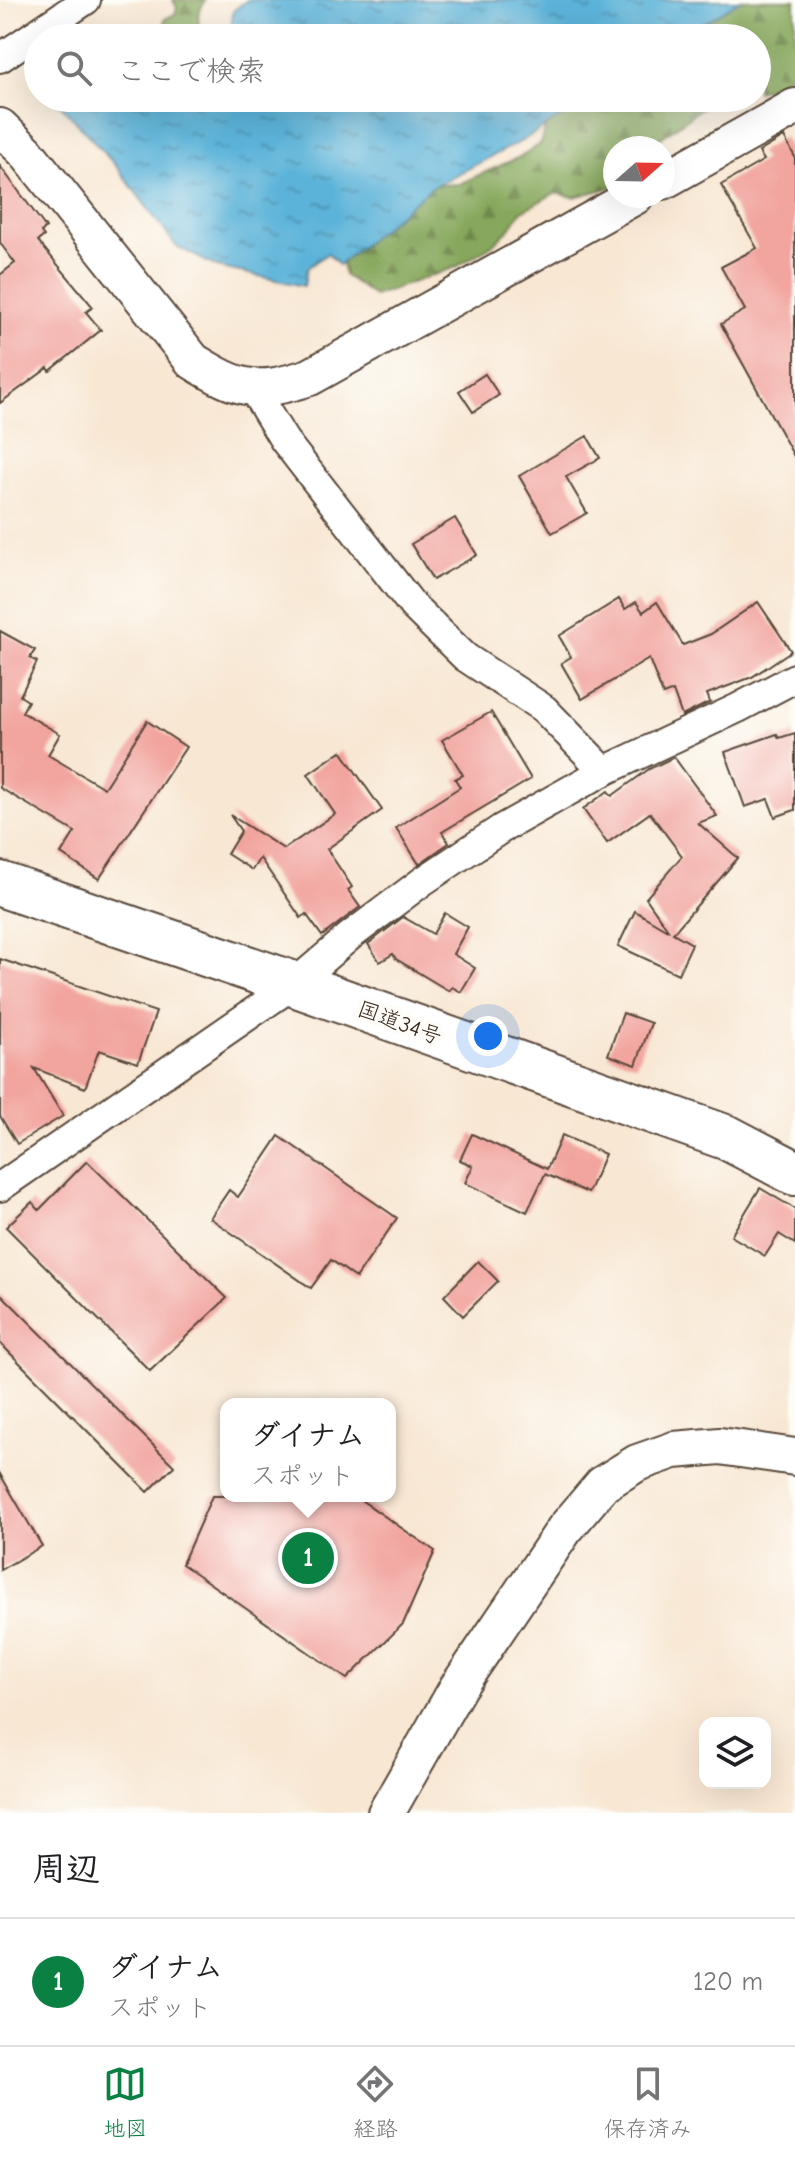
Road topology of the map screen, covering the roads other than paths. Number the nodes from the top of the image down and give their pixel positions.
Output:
1 (86, 0) edge
2 (50, 24) edge
3 (24, 42) edge
4 (0, 58) edge
5 (795, 107) edge
6 (0, 127) edge
7 (675, 174) edge
8 (613, 208) edge
9 (253, 389) junction
10 (795, 678) edge
11 (604, 771) junction
12 (0, 884) edge
13 (294, 984) junction
14 (795, 1173) edge
15 (0, 1187) edge
16 (795, 1457) edge
17 (386, 1813) edge

1 - 2 street
3 - 4 street
5 - 7 street
6 - 9 street
8 - 9 street
9 - 11 street
10 - 11 street
11 - 13 street
12 - 13 highway, 国道34号
13 - 14 highway, 国道34号
13 - 15 street
16 - 17 street

